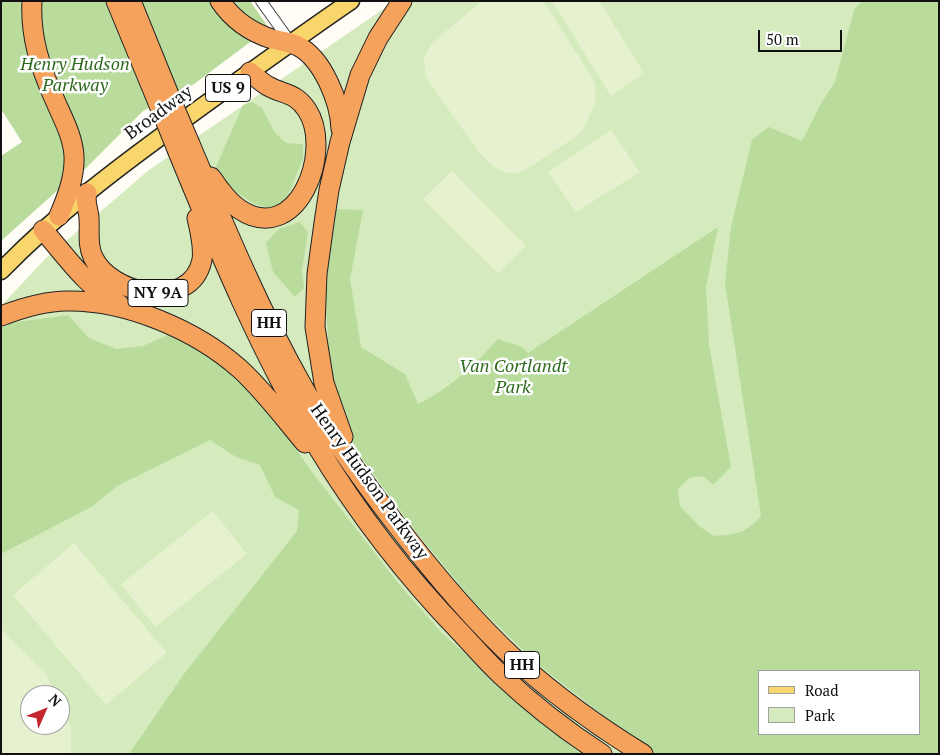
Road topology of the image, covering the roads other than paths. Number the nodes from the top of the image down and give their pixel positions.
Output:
1 (32, 1) edge
2 (116, 1) edge
3 (132, 1) edge
4 (220, 1) edge
5 (262, 1) edge
6 (352, 1) edge
7 (402, 1) edge
8 (291, 44) junction
9 (250, 72) junction
10 (167, 106) junction
11 (340, 142) junction
12 (184, 148) junction
13 (189, 178) junction
14 (87, 193) junction
15 (60, 216) junction
16 (43, 230) junction
17 (1, 270) edge
18 (145, 315) junction
19 (1, 316) edge
20 (370, 489) junction
21 (349, 496) junction
22 (602, 754) edge
23 (643, 754) edge

1 - 15 highway
2 - 10 highway, Henry Hudson Parkway / HH
3 - 10 highway, Henry Hudson Parkway / HH
4 - 8 highway
5 - 8 street
6 - 8 main road, Broadway / US 9
7 - 11 highway
8 - 9 main road, Broadway / US 9
8 - 11 highway
9 - 12 highway
9 - 14 main road, Broadway / US 9
10 - 12 highway, Henry Hudson Parkway / HH, bridge
11 - 20 highway
12 - 13 highway, Henry Hudson Parkway / HH
12 - 20 highway, Henry Hudson Parkway / HH
13 - 14 highway, NY 9A
13 - 21 highway, Henry Hudson Parkway / HH
14 - 15 main road, Broadway / US 9
15 - 16 main road, Broadway / US 9
16 - 17 main road, Broadway / US 9
16 - 18 highway
18 - 19 highway
18 - 21 highway
20 - 23 highway, Henry Hudson Parkway / HH
21 - 22 highway, Henry Hudson Parkway / HH

